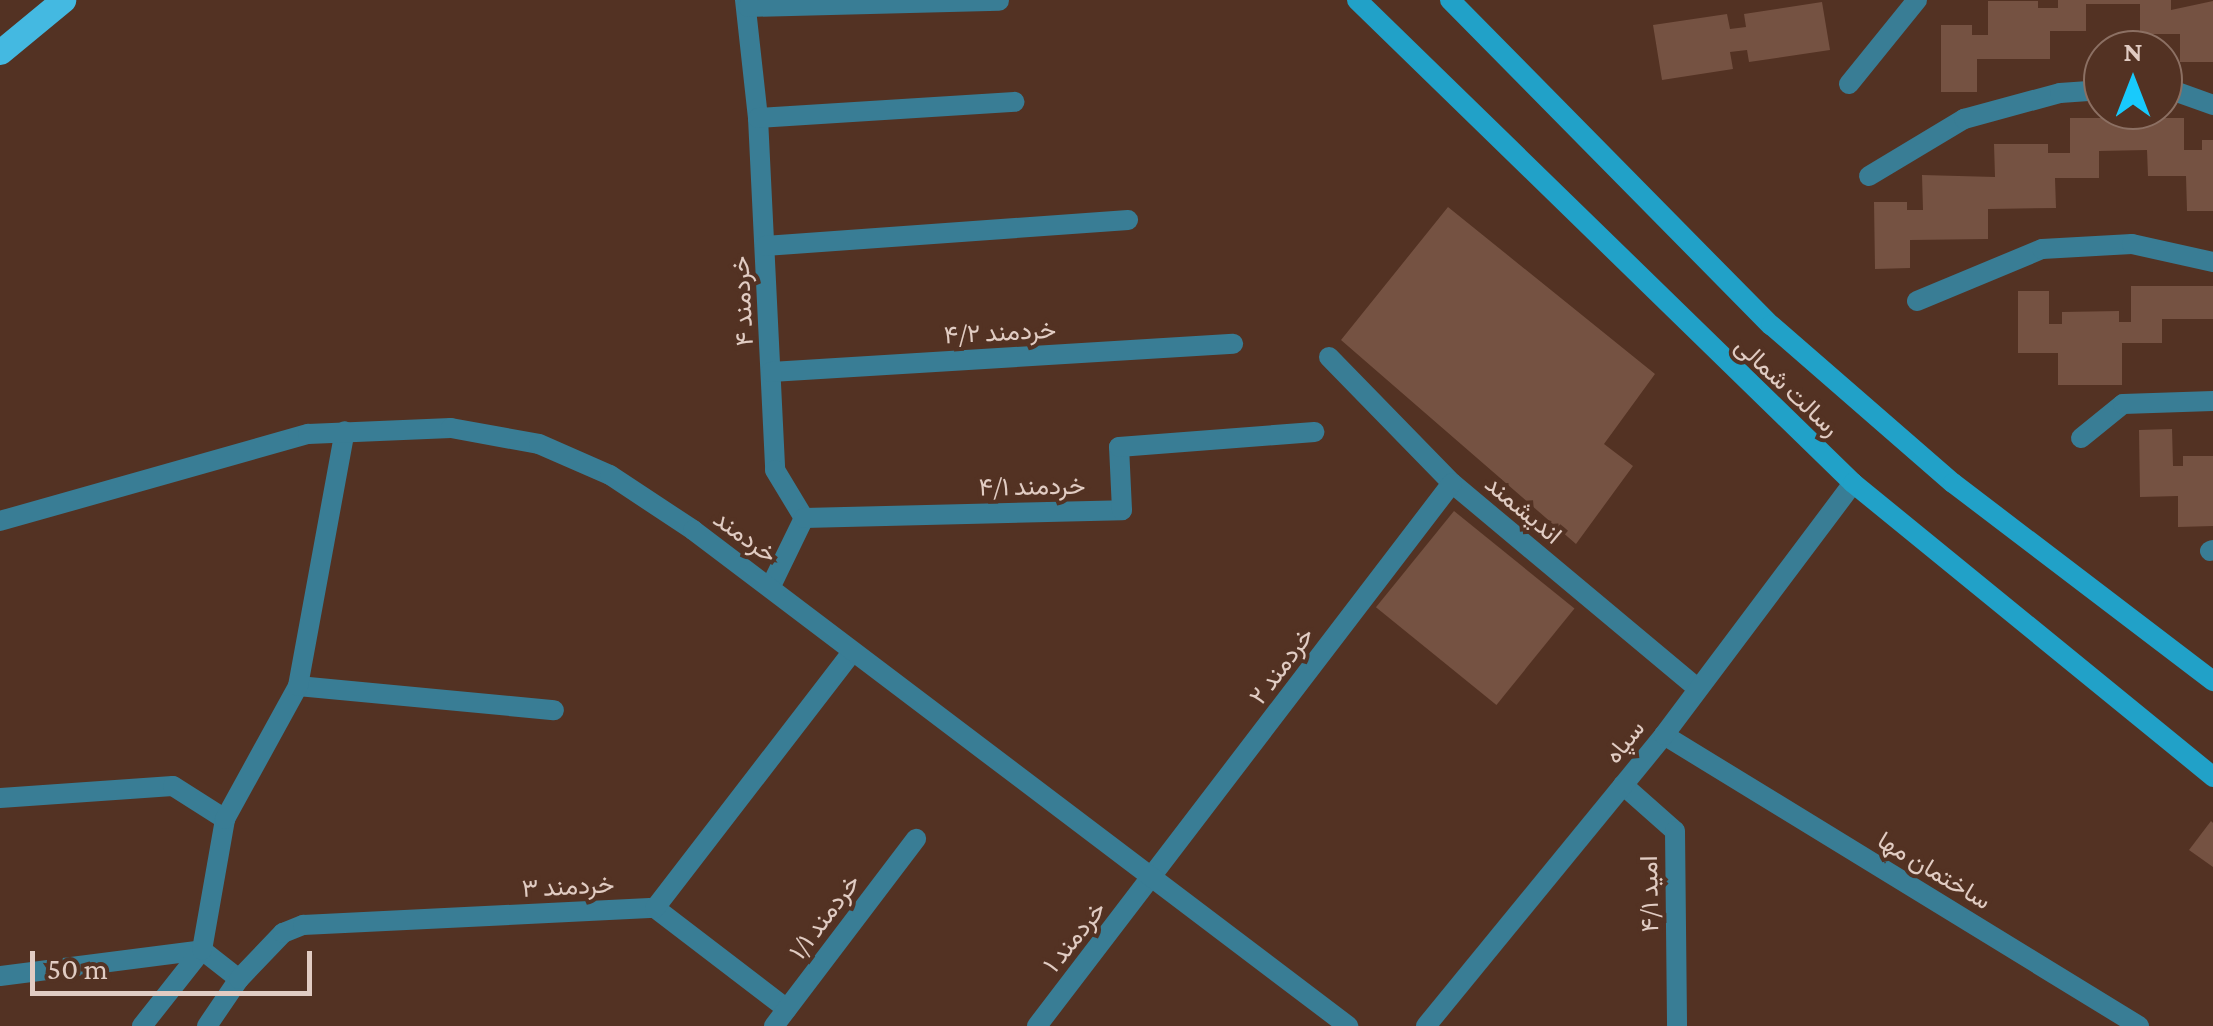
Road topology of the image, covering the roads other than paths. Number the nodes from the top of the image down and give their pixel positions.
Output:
1 (63, 0) edge
2 (1358, 0) edge
3 (1450, 0) edge
4 (1917, 0) edge
5 (999, 1) edge
6 (747, 4) edge
7 (0, 52) edge
8 (1849, 84) dead end
9 (2083, 91) edge
10 (2183, 94) edge
11 (1015, 102) dead end
12 (2213, 106) edge
13 (758, 118) junction
14 (1869, 176) dead end
15 (1128, 220) dead end
16 (765, 246) junction
17 (2213, 262) edge
18 (1917, 301) dead end
19 (1233, 344) dead end
20 (1329, 357) dead end
21 (771, 372) junction
22 (2213, 401) edge
23 (345, 430) junction
24 (1314, 432) dead end
25 (2081, 438) dead end
26 (1452, 483) junction
27 (1852, 483) junction
28 (804, 518) junction
29 (0, 521) edge
30 (771, 586) junction
31 (852, 652) junction
32 (2213, 681) edge
33 (298, 686) junction
34 (1696, 688) junction
35 (554, 710) dead end
36 (1664, 736) junction
37 (2213, 777) edge
38 (1622, 785) junction
39 (0, 798) edge
40 (225, 819) junction
41 (916, 839) dead end
42 (1153, 880) junction
43 (655, 908) junction
44 (202, 950) junction
45 (0, 976) edge
46 (239, 979) junction
47 (780, 1018) edge
48 (142, 1026) edge
49 (207, 1026) edge
50 (1037, 1026) edge
51 (1348, 1026) edge
52 (1426, 1026) edge
53 (1677, 1026) edge
54 (2139, 1026) edge

1 - 7 main road
2 - 27 main road, رسالت شمالی
3 - 32 main road, رسالت شمالی
4 - 8 street
5 - 6 street
6 - 13 street, خردمند ۴
9 - 14 street
10 - 12 street
11 - 13 street
13 - 16 street, خردمند ۴
15 - 16 street
16 - 21 street, خردمند ۴
17 - 18 street
19 - 21 street, خردمند ۴/۲
20 - 26 street, اندیشمند
21 - 28 street, خردمند ۴
22 - 25 street
23 - 29 street, خردمند
23 - 30 street, خردمند
23 - 33 street
24 - 28 street, خردمند ۴/۱
26 - 34 street, اندیشمند
26 - 42 street, خردمند ۲
27 - 34 street, سپاه
27 - 37 main road, رسالت شمالی
28 - 30 street
30 - 31 street, خردمند
31 - 42 street, خردمند
31 - 43 street
33 - 35 street
33 - 40 street
34 - 36 street, سپاه
36 - 38 street, سپاه
36 - 54 street, ساختمان مها
38 - 52 street, سپاه
38 - 53 street, امید ۴/۱
39 - 40 street
40 - 44 street
41 - 47 street, خردمند ۱/۱
42 - 50 street, خردمند ۱
42 - 51 street, خردمند
43 - 46 street, خردمند ۳
43 - 47 street
44 - 45 street
44 - 46 street
44 - 48 street
46 - 49 street, خردمند ۳

